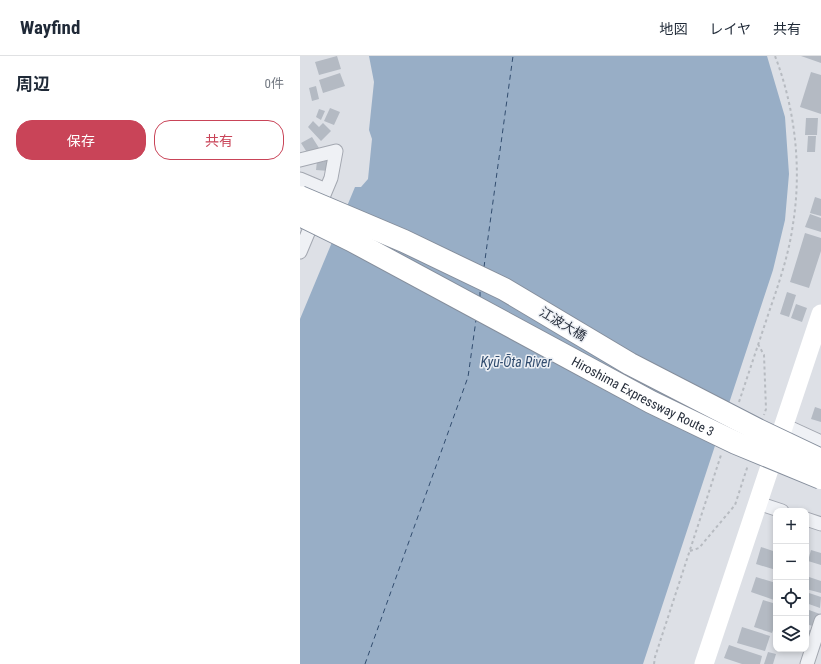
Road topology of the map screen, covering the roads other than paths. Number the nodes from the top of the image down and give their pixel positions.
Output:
1 (300, 160) edge
2 (300, 179) edge
3 (326, 190) junction
4 (300, 198) edge
5 (300, 215) edge
6 (300, 252) edge
7 (821, 314) edge
8 (784, 425) junction
9 (821, 442) edge
10 (821, 460) edge
11 (821, 478) edge
12 (758, 503) junction
13 (773, 508) edge
14 (809, 520) edge
15 (821, 524) edge
16 (821, 621) edge
17 (704, 664) edge
18 (807, 664) edge

1 - 3 street
2 - 3 street
3 - 6 street
4 - 10 highway, 江波大橋, bridge
5 - 11 highway, Hiroshima Expressway Route 3, bridge
7 - 8 street
8 - 9 street
8 - 12 street
12 - 13 street
12 - 17 street
14 - 15 street
16 - 18 street

